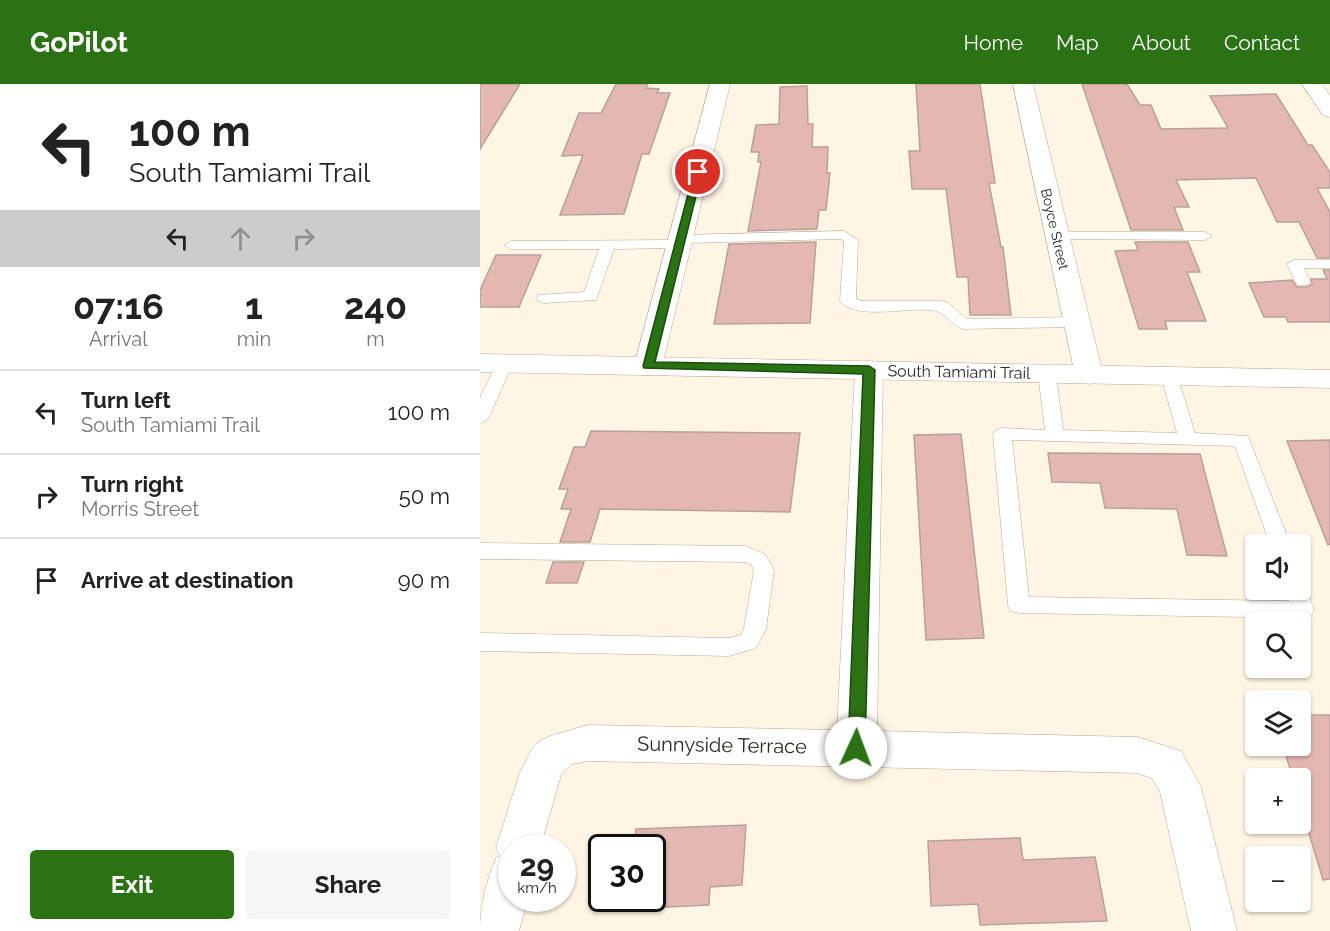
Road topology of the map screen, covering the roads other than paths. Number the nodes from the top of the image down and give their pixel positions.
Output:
1 (720, 84) edge
2 (1023, 84) edge
3 (1312, 84) edge
4 (1330, 111) edge
5 (1057, 236) junction
6 (1205, 236) dead end
7 (680, 241) junction
8 (608, 244) junction
9 (511, 245) dead end
10 (1330, 264) edge
11 (1302, 282) dead end
12 (544, 298) dead end
13 (1077, 322) junction
14 (492, 363) edge
15 (648, 366) junction
16 (869, 370) junction
17 (1047, 374) junction
18 (1089, 375) junction
19 (1170, 376) junction
20 (1330, 379) edge
21 (480, 417) edge
22 (1055, 436) junction
23 (1188, 439) junction
24 (1276, 534) edge
25 (480, 551) edge
26 (1300, 600) edge
27 (480, 642) edge
28 (856, 748) junction
29 (522, 834) edge
30 (501, 912) edge
31 (496, 931) edge
32 (1214, 931) edge

1 - 7 street
2 - 5 street, Boyce Street
3 - 4 street
5 - 6 lane
5 - 13 street, Boyce Street
7 - 8 lane
7 - 13 lane
7 - 15 street
8 - 9 lane
8 - 12 lane
10 - 11 lane
13 - 18 street, Boyce Street
14 - 15 street, South Tamiami Trail
14 - 21 lane
15 - 16 street, South Tamiami Trail
16 - 17 street, South Tamiami Trail
16 - 28 street
17 - 18 street, South Tamiami Trail
17 - 22 lane
18 - 19 street, South Tamiami Trail
19 - 20 street, South Tamiami Trail
19 - 23 lane
22 - 23 lane
22 - 26 lane
23 - 24 lane
25 - 27 lane
28 - 29 street, Sunnyside Terrace
28 - 32 street, Sunnyside Terrace
30 - 31 street

